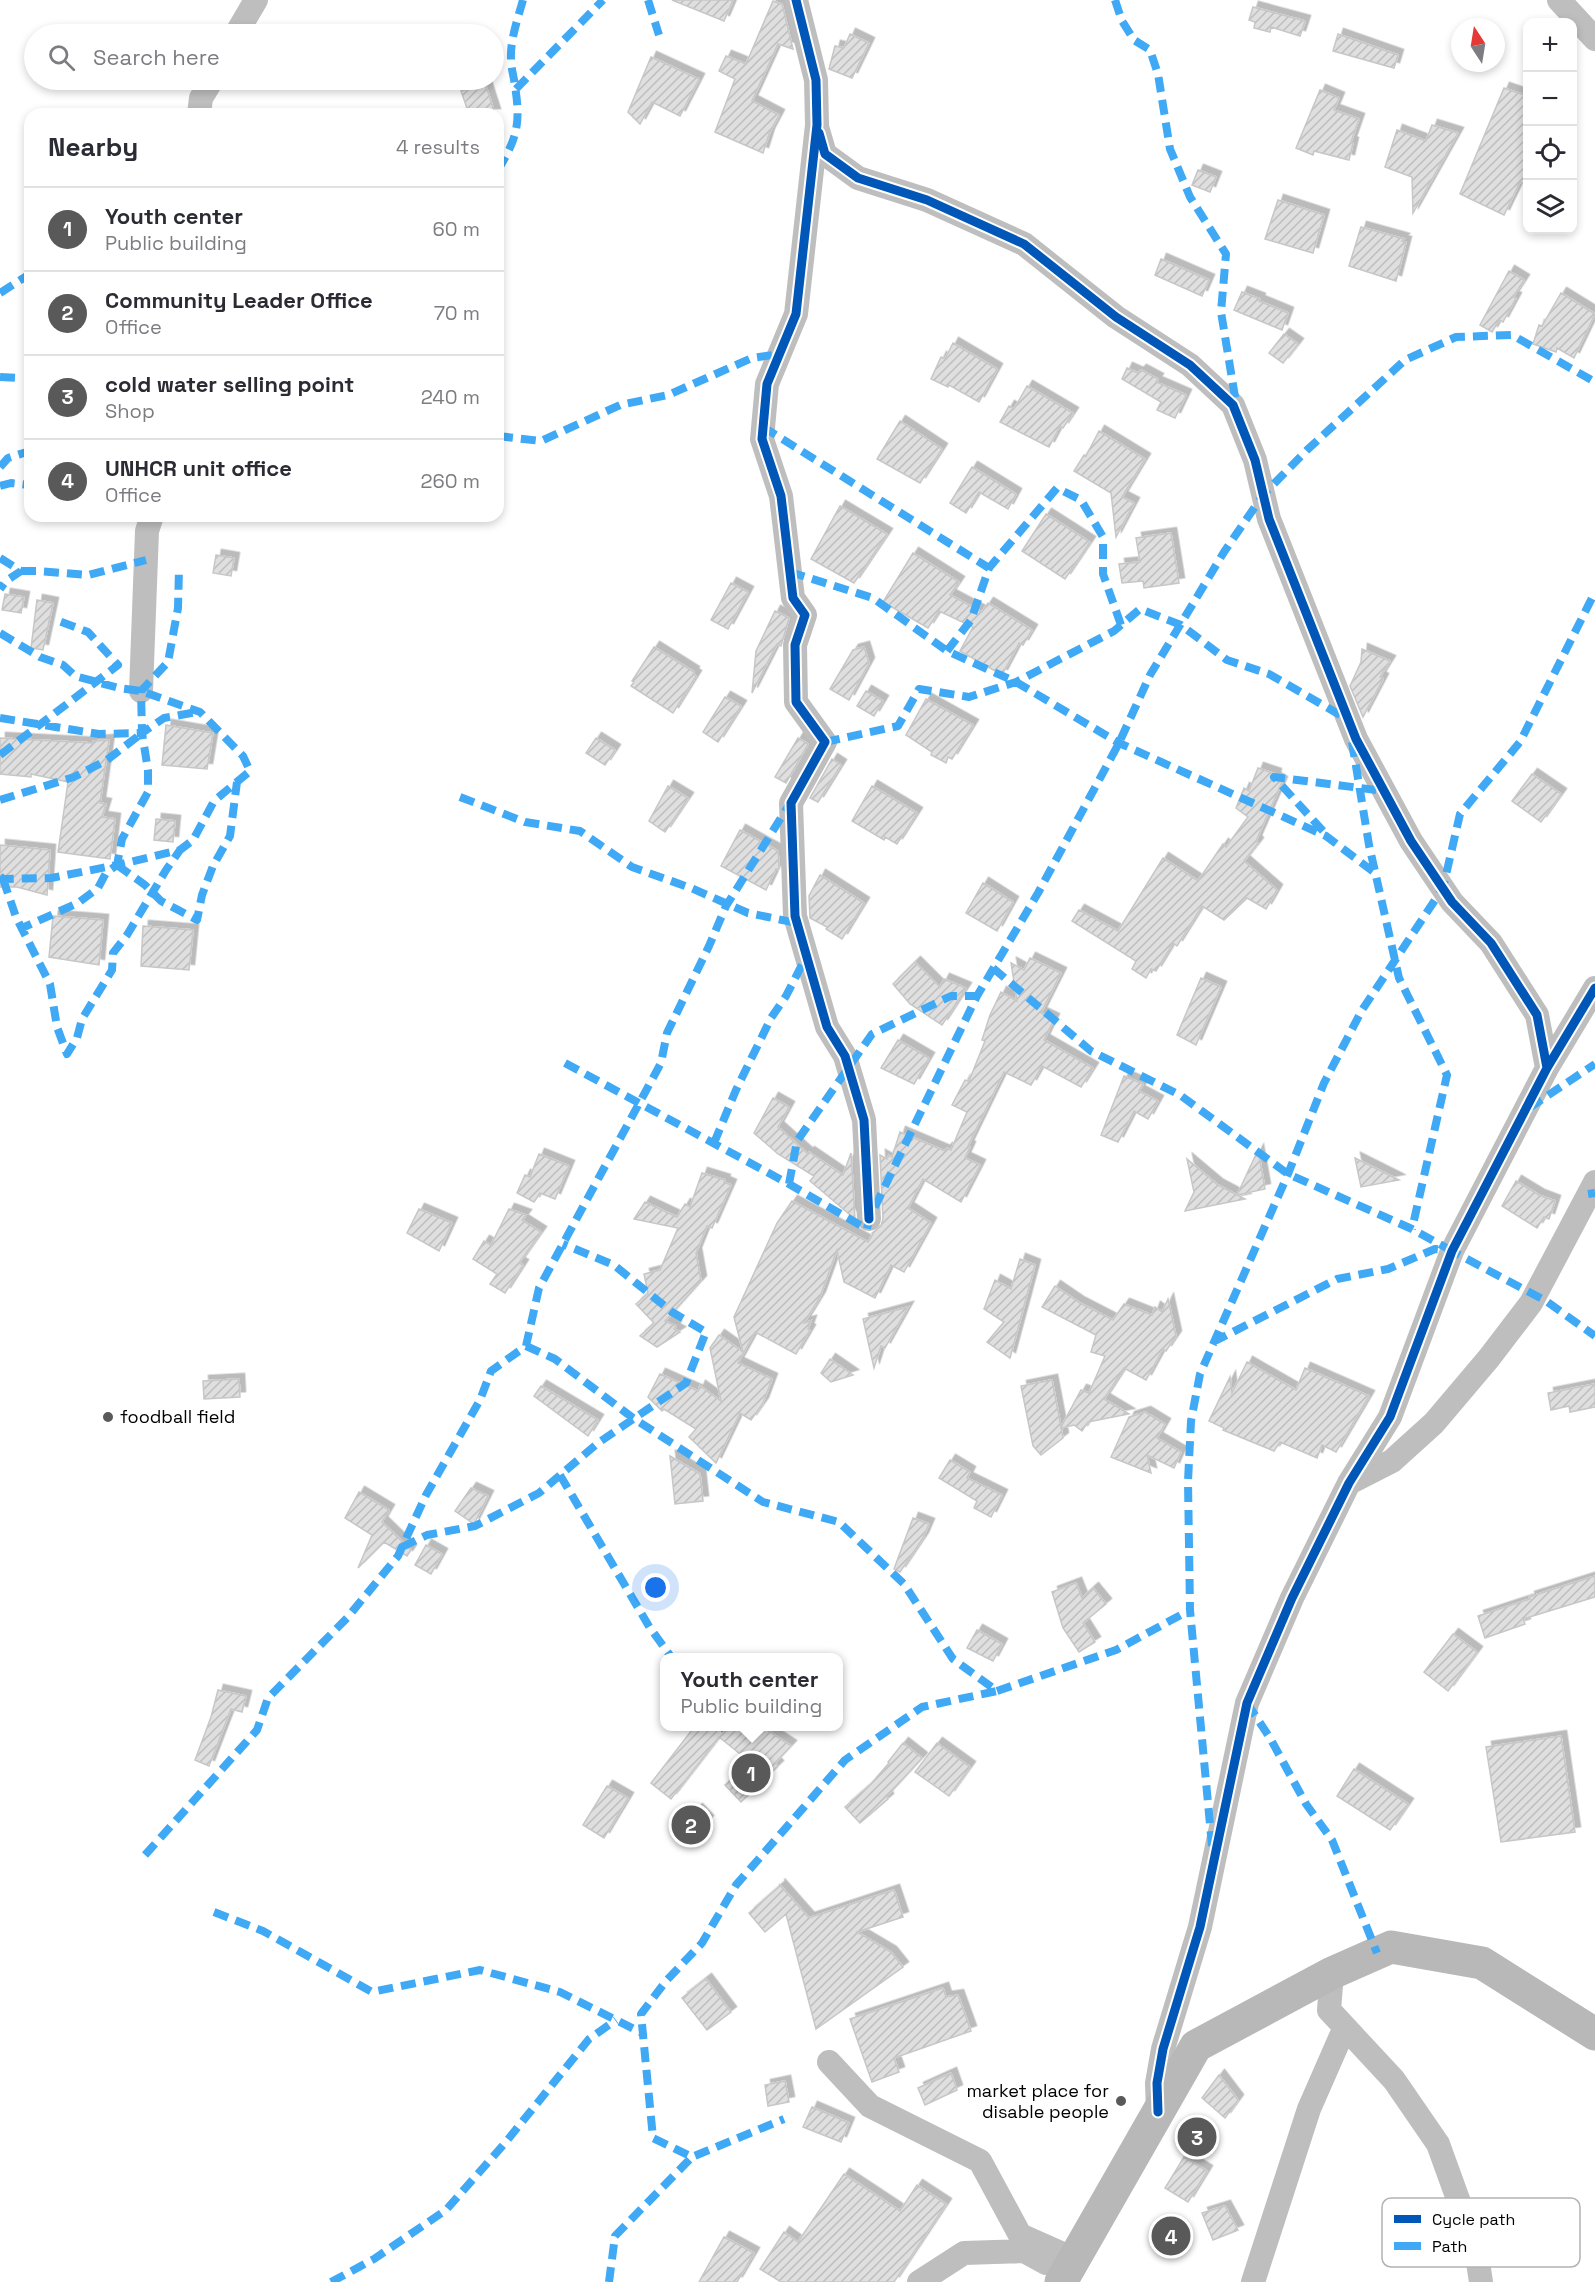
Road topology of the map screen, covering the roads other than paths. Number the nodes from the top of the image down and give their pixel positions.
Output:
1 (255, 0) edge
2 (796, 0) edge
3 (1559, 0) edge
4 (242, 24) edge
5 (1595, 39) edge
6 (206, 90) edge
7 (200, 108) edge
8 (816, 125) junction
9 (150, 522) edge
10 (141, 691) dead end
11 (1595, 988) edge
12 (1547, 1068) junction
13 (1595, 1182) edge
14 (869, 1219) dead end
15 (1349, 1483) junction
16 (1332, 1973) junction
17 (1347, 2029) junction
18 (1595, 2034) edge
19 (829, 2062) dead end
20 (1158, 2112) junction
21 (1458, 2198) edge
22 (1479, 2267) edge
23 (1066, 2272) edge
24 (919, 2282) edge
25 (1253, 2282) edge
26 (1481, 2282) edge

1 - 4 street
2 - 8 street
3 - 5 street
6 - 7 street
8 - 12 street
8 - 14 street
9 - 10 street
11 - 12 street
12 - 15 street
13 - 15 street
15 - 20 street
16 - 17 street
16 - 18 street
16 - 20 street
17 - 21 street
17 - 25 street
19 - 23 street
20 - 23 street
22 - 26 street
23 - 24 street

